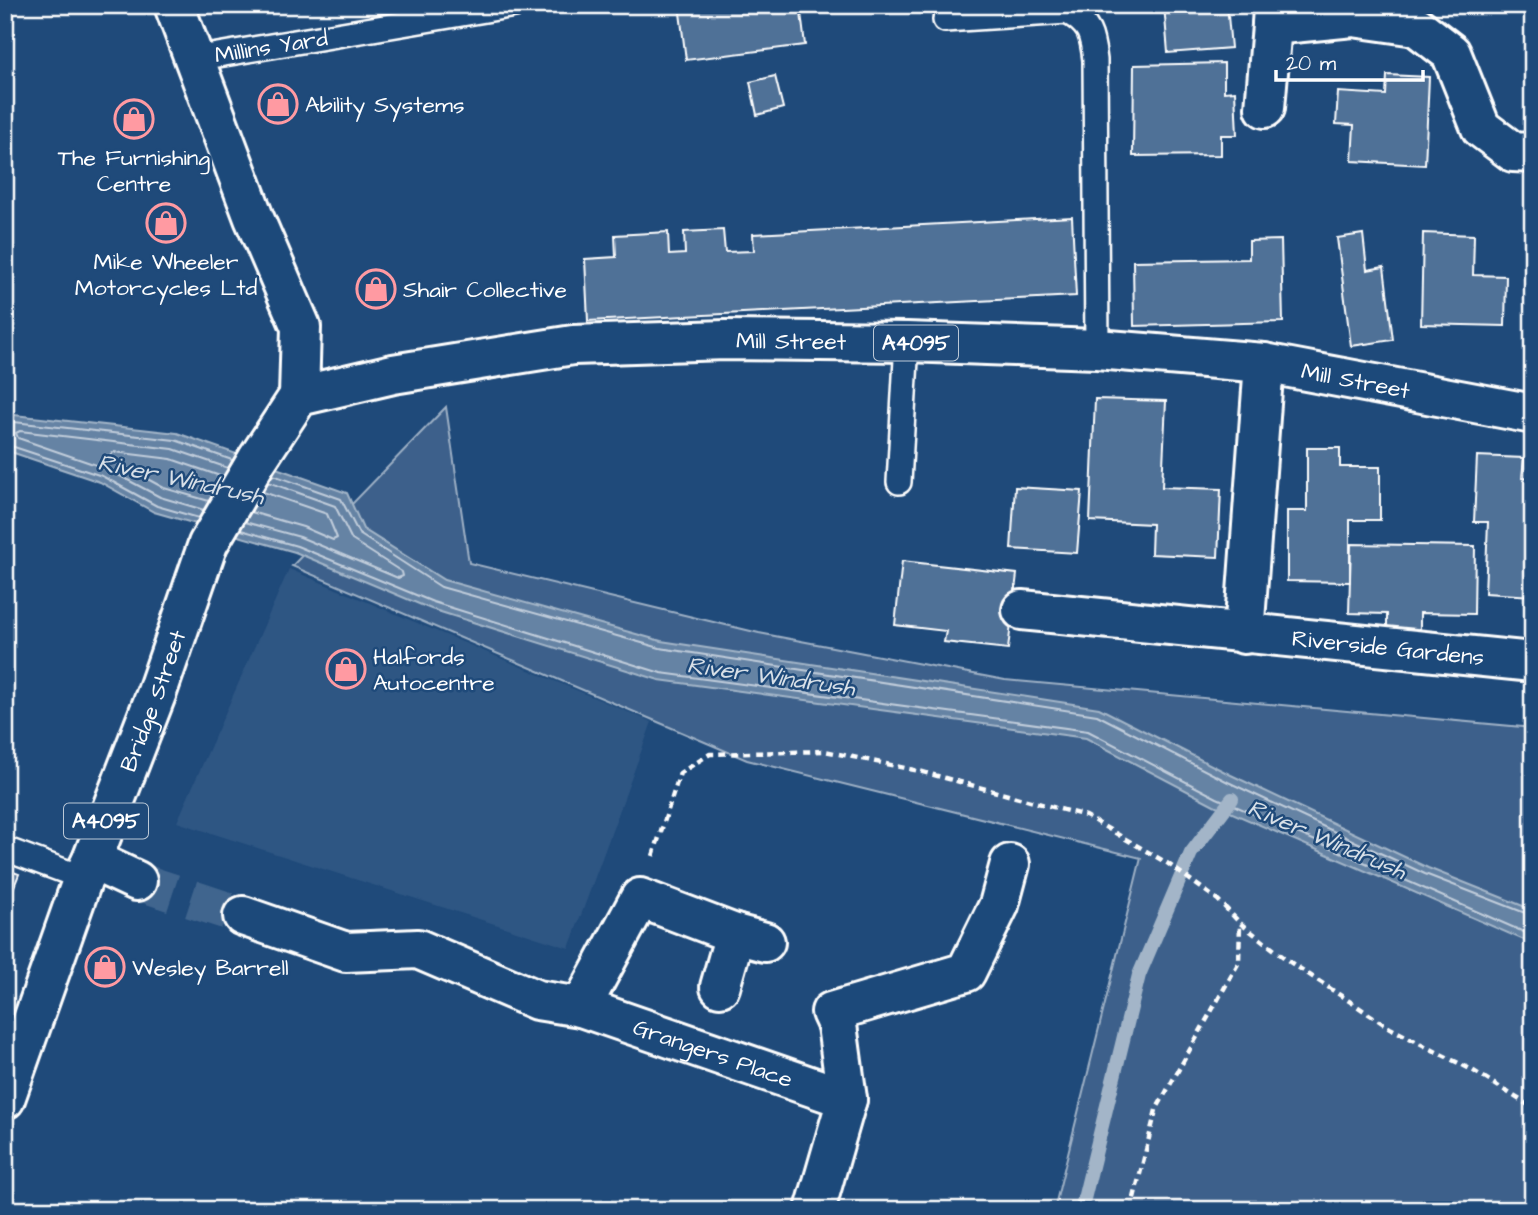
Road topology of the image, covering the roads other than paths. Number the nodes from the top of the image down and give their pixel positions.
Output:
1 (174, 5) edge
2 (515, 5) edge
3 (1272, 15) edge
4 (945, 19) dead end
5 (194, 59) junction
6 (1265, 108) dead end
7 (1533, 153) edge
8 (907, 342) junction
9 (1097, 349) junction
10 (1264, 363) junction
11 (299, 396) junction
12 (1533, 414) edge
13 (899, 482) dead end
14 (1022, 610) dead end
15 (1244, 634) junction
16 (1533, 662) edge
17 (5, 849) edge
18 (1010, 864) dead end
19 (88, 869) junction
20 (137, 881) tunnel mouth
21 (243, 916) tunnel mouth
22 (720, 987) dead end
23 (581, 1007) junction
24 (5, 1099) edge
25 (847, 1099) junction
26 (815, 1210) edge

1 - 5 street
2 - 5 lane, Millins Yard
3 - 6 street
3 - 7 street
4 - 9 lane
5 - 11 street
8 - 9 street, Mill Street / A4095
8 - 11 street, Mill Street / A4095
8 - 13 lane
9 - 10 street, Mill Street / A4095
10 - 12 street, Mill Street / A4095
10 - 15 street
11 - 19 street, Bridge Street / A4095
14 - 15 street, Riverside Gardens
15 - 16 street, Riverside Gardens
17 - 19 lane
18 - 25 street
19 - 20 street
19 - 24 street, Bridge Street / A4095
21 - 23 street, Grangers Place
22 - 23 street
23 - 25 street, Grangers Place
25 - 26 street

